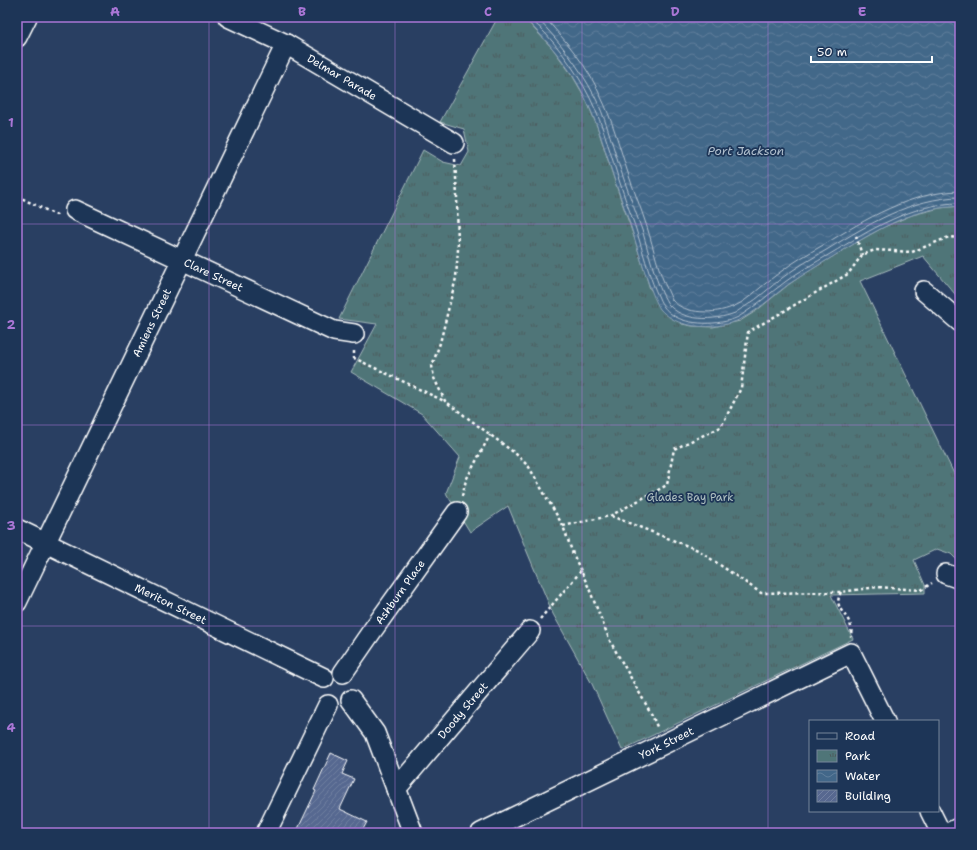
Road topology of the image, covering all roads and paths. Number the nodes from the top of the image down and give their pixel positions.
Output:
1 (27, 17) edge
2 (228, 17) edge
3 (17, 37) edge
4 (286, 44) junction
5 (454, 143) joint
6 (17, 196) edge
7 (75, 210) dead end
8 (56, 215) dead end
9 (856, 236) dead end
10 (960, 238) edge
11 (862, 255) junction
12 (182, 260) junction
13 (924, 291) dead end
14 (960, 322) edge
15 (354, 334) joint
16 (445, 401) junction
17 (490, 434) junction
18 (457, 512) joint
19 (610, 516) junction
20 (563, 526) junction
21 (17, 529) edge
22 (46, 542) junction
23 (581, 571) junction
24 (953, 576) edge
25 (841, 592) junction
26 (17, 602) edge
27 (530, 631) joint
28 (851, 653) junction
29 (344, 673) junction
30 (324, 678) junction
31 (351, 700) junction
32 (328, 705) junction
33 (884, 720) edge
34 (664, 744) junction
35 (396, 789) junction
36 (930, 812) edge
37 (960, 827) edge
38 (266, 833) edge
39 (413, 833) edge
40 (481, 833) edge
41 (941, 833) edge
42 (948, 833) edge

1 - 3 street
2 - 4 street, Delmar Parade
4 - 5 street, Delmar Parade
4 - 12 street, Amiens Street
5 - 16 path
6 - 8 path
7 - 12 street, Clare Street
9 - 11 path
10 - 11 path
11 - 19 path
12 - 15 street, Clare Street
12 - 22 street, Amiens Street
13 - 14 street
15 - 16 path
16 - 17 path
17 - 18 path
17 - 20 path
18 - 29 street, Ashburn Place
19 - 20 path
19 - 25 path
20 - 23 path
21 - 22 street, Meriton Street
22 - 26 street, Amiens Street
22 - 30 street, Meriton Street
23 - 27 path
23 - 34 path
24 - 25 path
25 - 28 path
27 - 35 street, Doody Street
28 - 33 street
28 - 34 street, York Street
29 - 30 street
29 - 31 street
30 - 32 street
31 - 32 street
31 - 35 street
32 - 38 street
34 - 40 street, York Street
35 - 39 street
36 - 41 street
37 - 42 street

